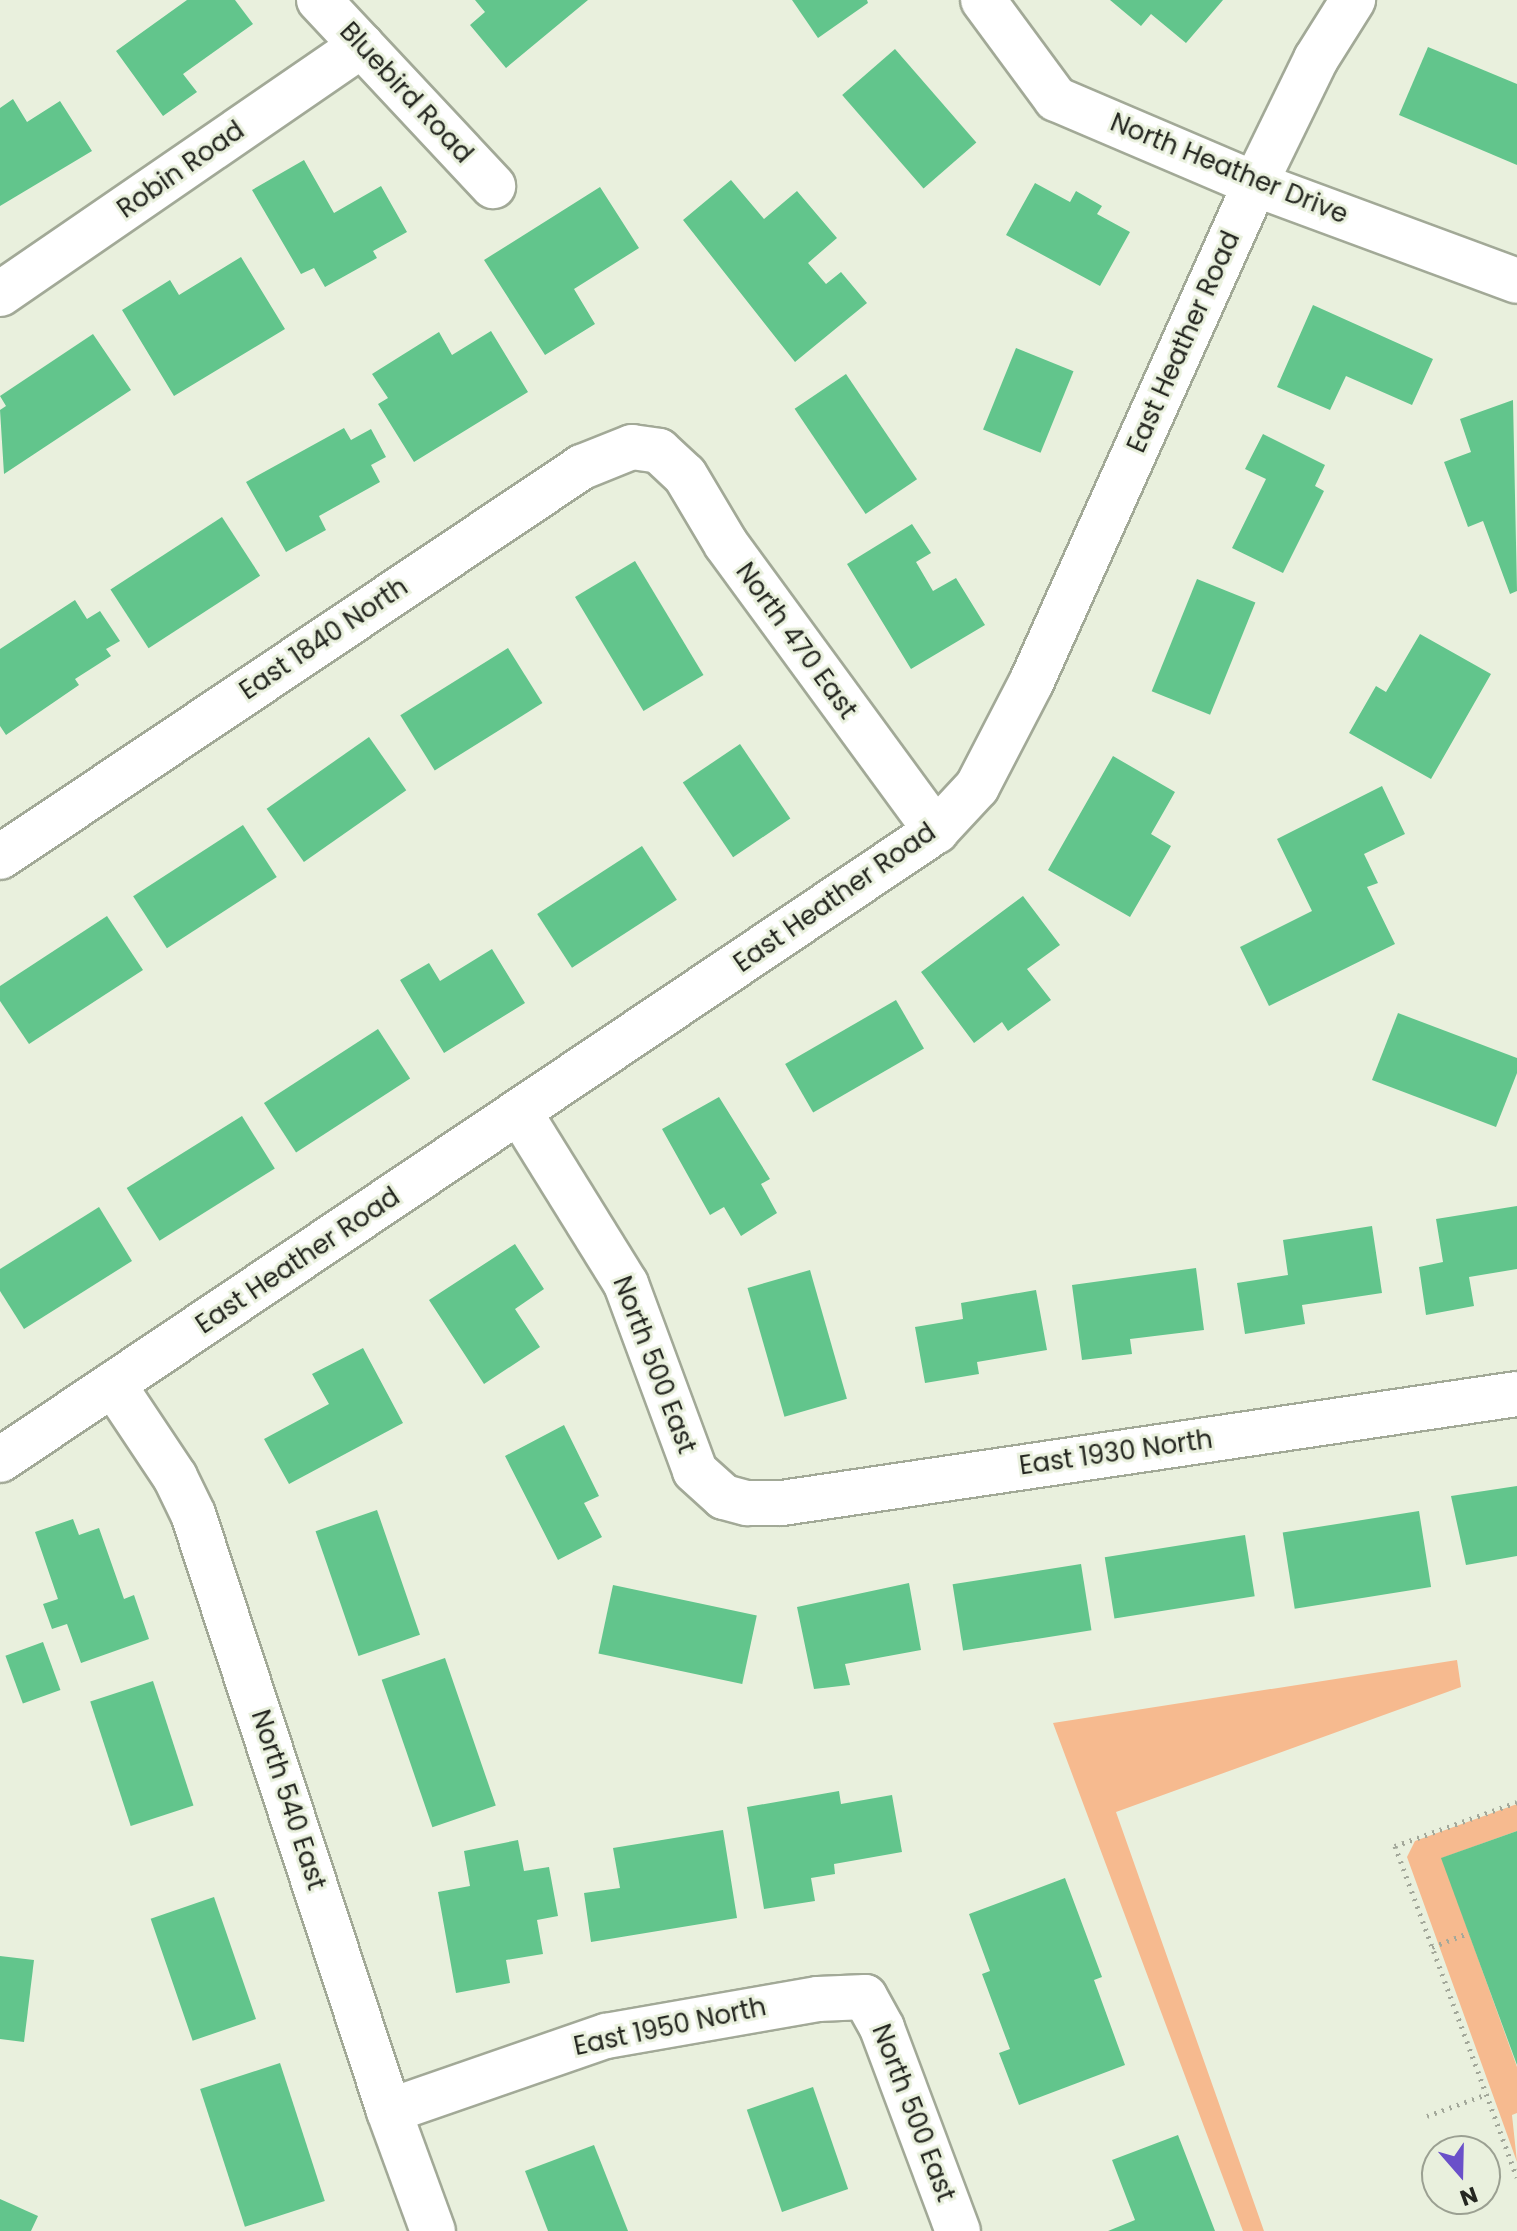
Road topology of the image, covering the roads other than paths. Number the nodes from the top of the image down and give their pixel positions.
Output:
1 (319, 0) edge
2 (983, 0) edge
3 (1353, 0) edge
4 (362, 45) junction
5 (1255, 184) junction
6 (493, 186) dead end
7 (1517, 281) edge
8 (0, 294) edge
9 (659, 451) joint
10 (936, 831) junction
11 (0, 857) edge
12 (520, 1113) junction
13 (113, 1384) junction
14 (1517, 1394) edge
15 (0, 1460) edge
16 (716, 1492) joint
17 (865, 1997) joint
18 (389, 2111) junction
19 (433, 2231) edge
20 (958, 2231) edge

1 - 4 street, Bluebird Road
2 - 5 street, North Heather Drive
3 - 5 street, East Heather Road
4 - 6 street, Bluebird Road
4 - 8 street, Robin Road
5 - 7 street, North Heather Drive
5 - 10 street, East Heather Road
9 - 10 street, North 470 East
9 - 11 street, East 1840 North
10 - 12 street, East Heather Road
12 - 13 street, East Heather Road
12 - 16 street, North 500 East
13 - 15 street, East Heather Road
13 - 18 street, North 540 East
14 - 16 street, East 1930 North
17 - 18 street, East 1950 North
17 - 20 street, North 500 East
18 - 19 street, North 540 East

